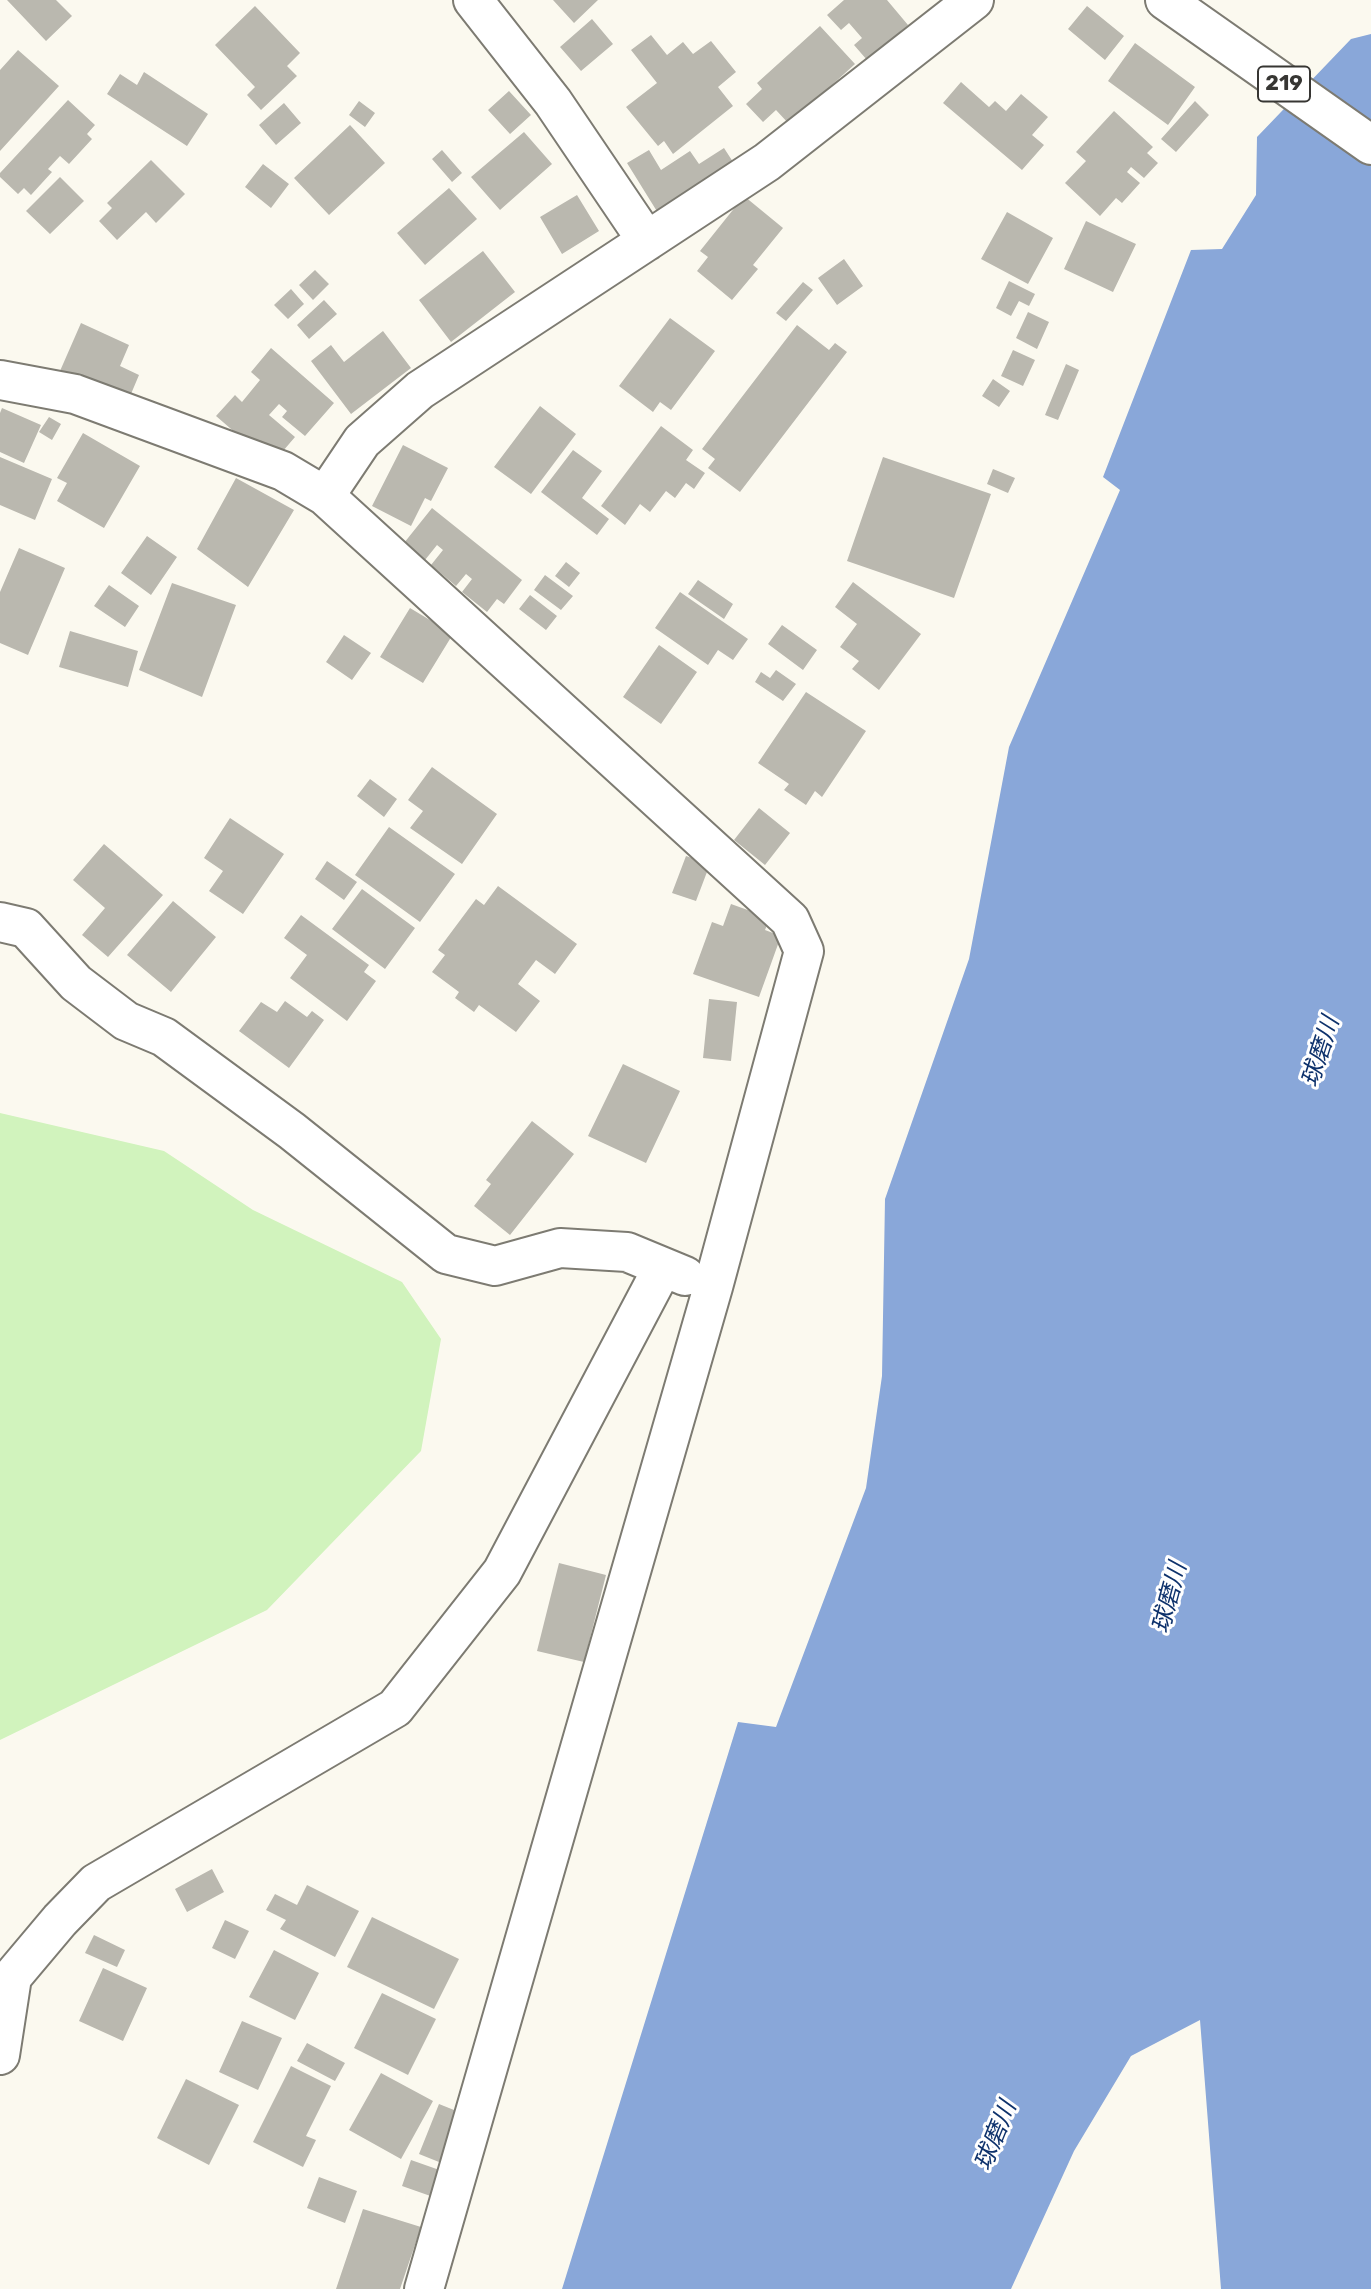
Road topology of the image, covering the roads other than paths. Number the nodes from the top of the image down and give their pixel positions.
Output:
1 (473, 0) edge
2 (974, 0) edge
3 (1165, 0) edge
4 (1371, 145) edge
5 (647, 241) junction
6 (0, 380) edge
7 (325, 496) junction
8 (0, 922) edge
9 (663, 1267) junction
10 (713, 1287) junction
11 (0, 2055) edge
12 (424, 2289) edge

1 - 5 main road
2 - 5 main road
3 - 4 main road, 219
5 - 7 main road
6 - 7 main road
7 - 10 main road
8 - 9 main road
9 - 10 main road
9 - 11 main road
10 - 12 main road

